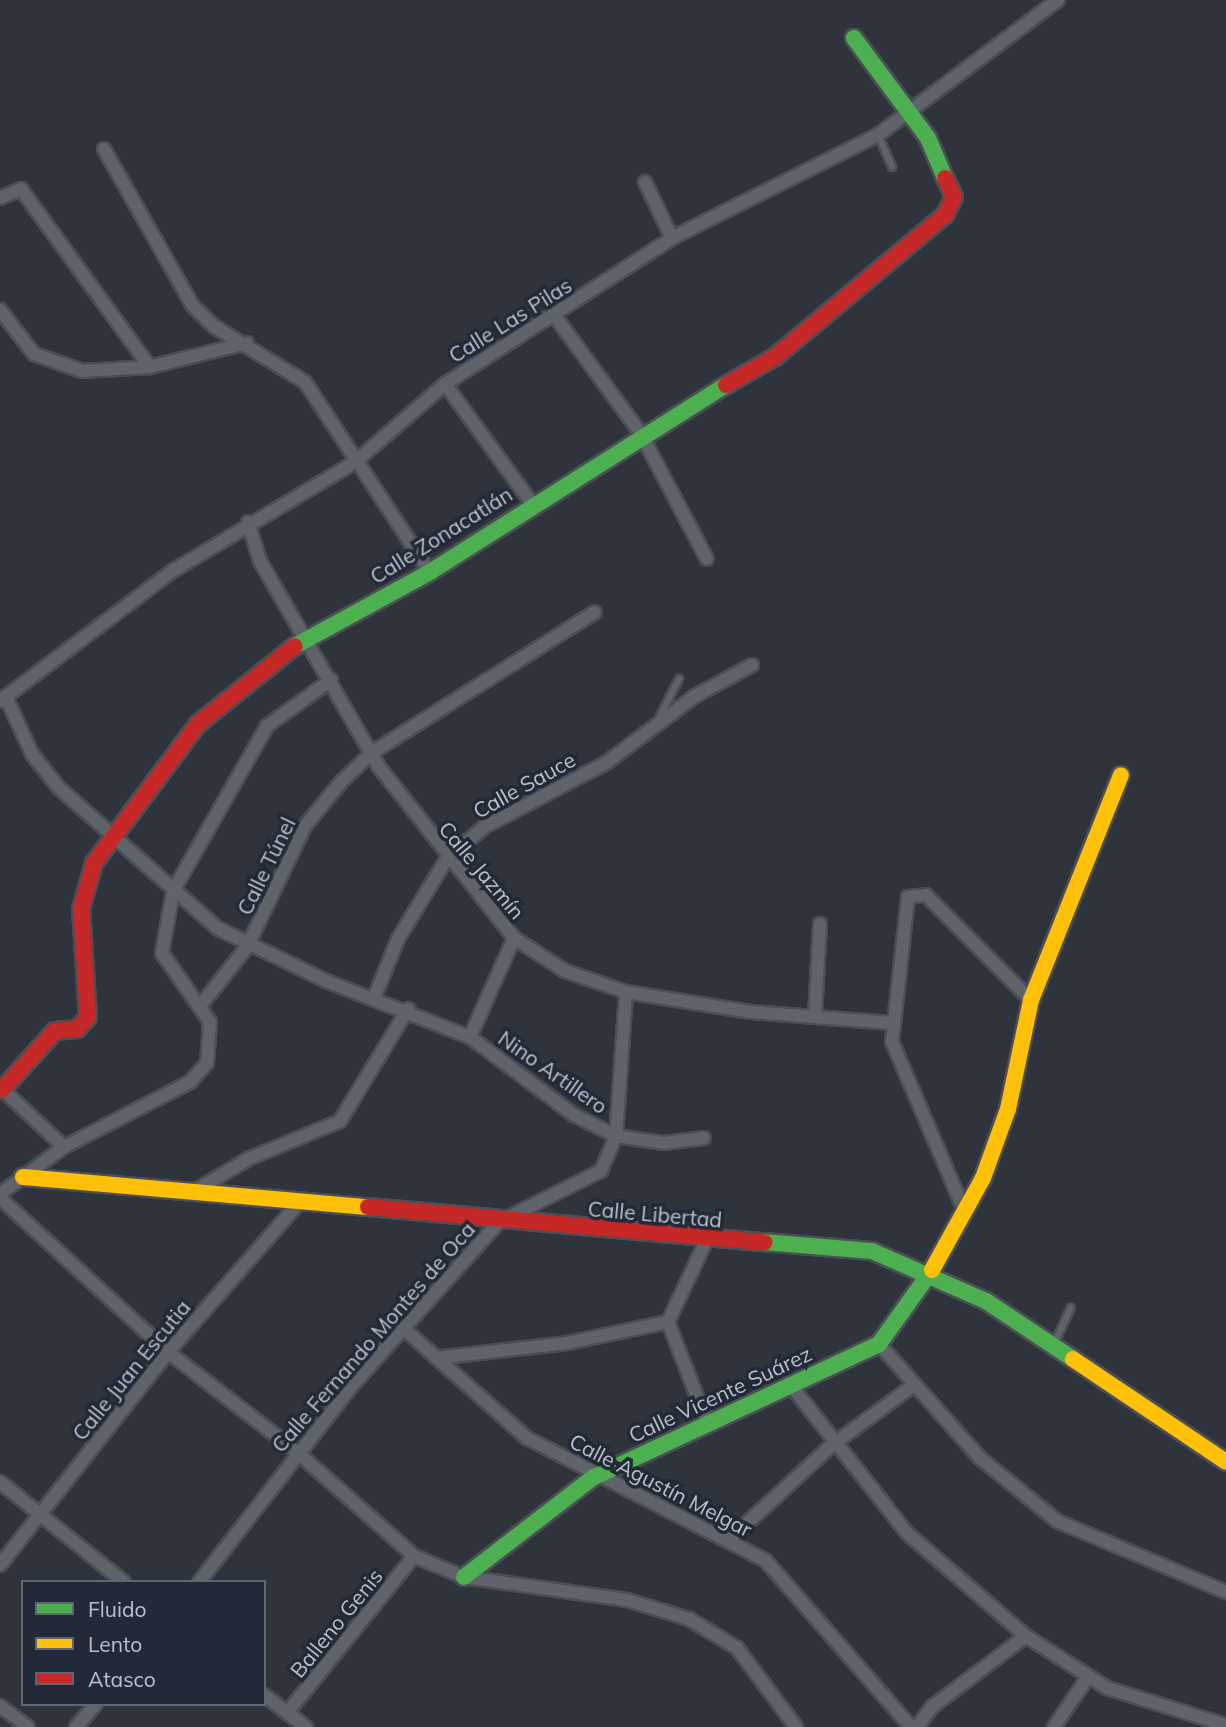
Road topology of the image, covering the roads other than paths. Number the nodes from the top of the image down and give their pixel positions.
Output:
1 (1058, 0) edge
2 (854, 38) dead end
3 (912, 113) junction
4 (878, 135) junction
5 (104, 149) dead end
6 (892, 167) dead end
7 (645, 182) dead end
8 (0, 198) edge
9 (672, 238) junction
10 (0, 310) edge
11 (554, 315) junction
12 (247, 343) junction
13 (150, 367) junction
14 (445, 384) junction
15 (640, 434) junction
16 (355, 461) junction
17 (531, 502) junction
18 (248, 522) junction
19 (707, 559) dead end
20 (430, 572) junction
21 (595, 612) dead end
22 (305, 639) junction
23 (752, 665) dead end
24 (679, 679) dead end
25 (331, 680) junction
26 (3, 699) edge
27 (650, 734) junction
28 (373, 752) junction
29 (1121, 775) dead end
30 (115, 835) junction
31 (446, 860) junction
32 (173, 891) junction
33 (820, 924) dead end
34 (514, 938) junction
35 (247, 947) junction
36 (626, 992) junction
37 (374, 998) junction
38 (1031, 1000) junction
39 (201, 1005) junction
40 (408, 1009) junction
41 (815, 1016) junction
42 (892, 1023) junction
43 (470, 1037) junction
44 (1, 1088) edge
45 (616, 1136) junction
46 (704, 1138) dead end
47 (64, 1147) junction
48 (23, 1177) junction
49 (190, 1194) junction
50 (0, 1196) edge
51 (297, 1205) junction
52 (963, 1215) junction
53 (499, 1222) junction
54 (707, 1239) junction
55 (929, 1274) junction
56 (1071, 1308) dead end
57 (668, 1322) junction
58 (403, 1328) junction
59 (879, 1344) junction
60 (1052, 1347) junction
61 (168, 1352) junction
62 (436, 1358) junction
63 (789, 1383) junction
64 (914, 1385) junction
65 (707, 1422) junction
66 (832, 1445) junction
67 (297, 1452) junction
68 (1226, 1462) edge
69 (594, 1477) junction
70 (0, 1482) edge
71 (41, 1512) junction
72 (730, 1539) junction
73 (414, 1556) junction
74 (0, 1565) edge
75 (464, 1577) junction
76 (122, 1580) edge
77 (201, 1580) edge
78 (1226, 1592) edge
79 (1026, 1636) junction
80 (1088, 1677) junction
81 (266, 1697) edge
82 (0, 1706) edge
83 (94, 1706) edge
84 (287, 1713) junction
85 (1183, 1722) edge
86 (1226, 1725) edge
87 (28, 1727) edge
88 (76, 1727) edge
89 (306, 1727) edge
90 (796, 1727) edge
91 (914, 1727) edge
92 (1054, 1727) edge

1 - 3 street, Calle Las Pilas
2 - 3 street
3 - 4 street, Calle Las Pilas
3 - 15 street, Calle Zonacatlán
4 - 6 lane
4 - 9 street, Calle Las Pilas
5 - 12 street
7 - 9 street
8 - 13 street
9 - 11 street, Calle Las Pilas
10 - 13 street
11 - 14 street, Calle Las Pilas
11 - 15 street
12 - 13 street
12 - 16 street
14 - 16 street, Calle Las Pilas
14 - 17 street
15 - 17 street, Calle Zonacatlán
15 - 19 street
16 - 18 street, Calle Las Pilas
16 - 20 street
17 - 20 street, Calle Zonacatlán
18 - 22 street, Calle Jazmín
18 - 26 street, Calle Las Pilas
20 - 22 street, Calle Zonacatlán
21 - 28 street, Calle Túnel
22 - 25 street, Calle Jazmín
22 - 30 street, Calle Zonacatlán
23 - 27 street, Calle Sauce
24 - 27 lane
25 - 28 street, Calle Jazmín
25 - 32 street
26 - 30 street, Nino Artillero
27 - 31 street, Calle Sauce
28 - 31 street, Calle Jazmín
28 - 35 street, Calle Túnel
29 - 38 street
30 - 32 street, Nino Artillero
30 - 44 street, Calle Zonacatlán
31 - 34 street, Calle Jazmín
31 - 37 street, Calle Sauce
32 - 35 street, Nino Artillero
32 - 39 street
33 - 41 street
34 - 36 street, Calle Jazmín
34 - 43 street
35 - 37 street, Nino Artillero
35 - 39 street, Calle Túnel
36 - 41 street, Calle Jazmín
36 - 45 street, Calle Fernando Montes de Oca
37 - 40 street, Nino Artillero
38 - 42 street
38 - 52 street
39 - 47 street
40 - 43 street, Nino Artillero
40 - 49 street
41 - 42 street, Calle Jazmín
42 - 52 street
43 - 45 street, Nino Artillero
44 - 47 street
45 - 46 street, Nino Artillero
45 - 53 street, Calle Fernando Montes de Oca
47 - 48 street
48 - 49 street, Calle Libertad
48 - 50 street
49 - 51 street, Calle Libertad
50 - 61 street
51 - 53 street, Calle Libertad
51 - 61 street, Calle Juan Escutia
52 - 55 street
53 - 54 street, Calle Libertad
53 - 58 street, Calle Fernando Montes de Oca
54 - 55 street, Calle Libertad
54 - 57 street
55 - 59 street
55 - 60 street, Calle Libertad
56 - 60 lane
57 - 62 street
57 - 65 street
58 - 62 street, Calle Agustín Melgar
58 - 67 street, Calle Fernando Montes de Oca
59 - 63 street, Calle Vicente Suárez
59 - 64 street
60 - 68 street, Calle Libertad
61 - 67 street
61 - 71 street, Calle Juan Escutia
62 - 69 street, Calle Agustín Melgar
63 - 65 street, Calle Vicente Suárez
63 - 66 street
64 - 66 street
64 - 78 street
65 - 69 street, Calle Vicente Suárez
66 - 72 street
66 - 79 street
67 - 73 street
67 - 77 street, Calle Fernando Montes de Oca
69 - 72 street, Calle Agustín Melgar
69 - 75 street, Calle Vicente Suárez
70 - 71 street
71 - 74 street, Calle Juan Escutia
71 - 76 street
72 - 91 street, Calle Agustín Melgar
73 - 75 street
73 - 84 street, Balleno Genis
75 - 90 street
79 - 80 street
79 - 91 street
80 - 85 street
80 - 92 street
81 - 84 street
82 - 87 street
83 - 88 street
84 - 89 street
85 - 86 street

